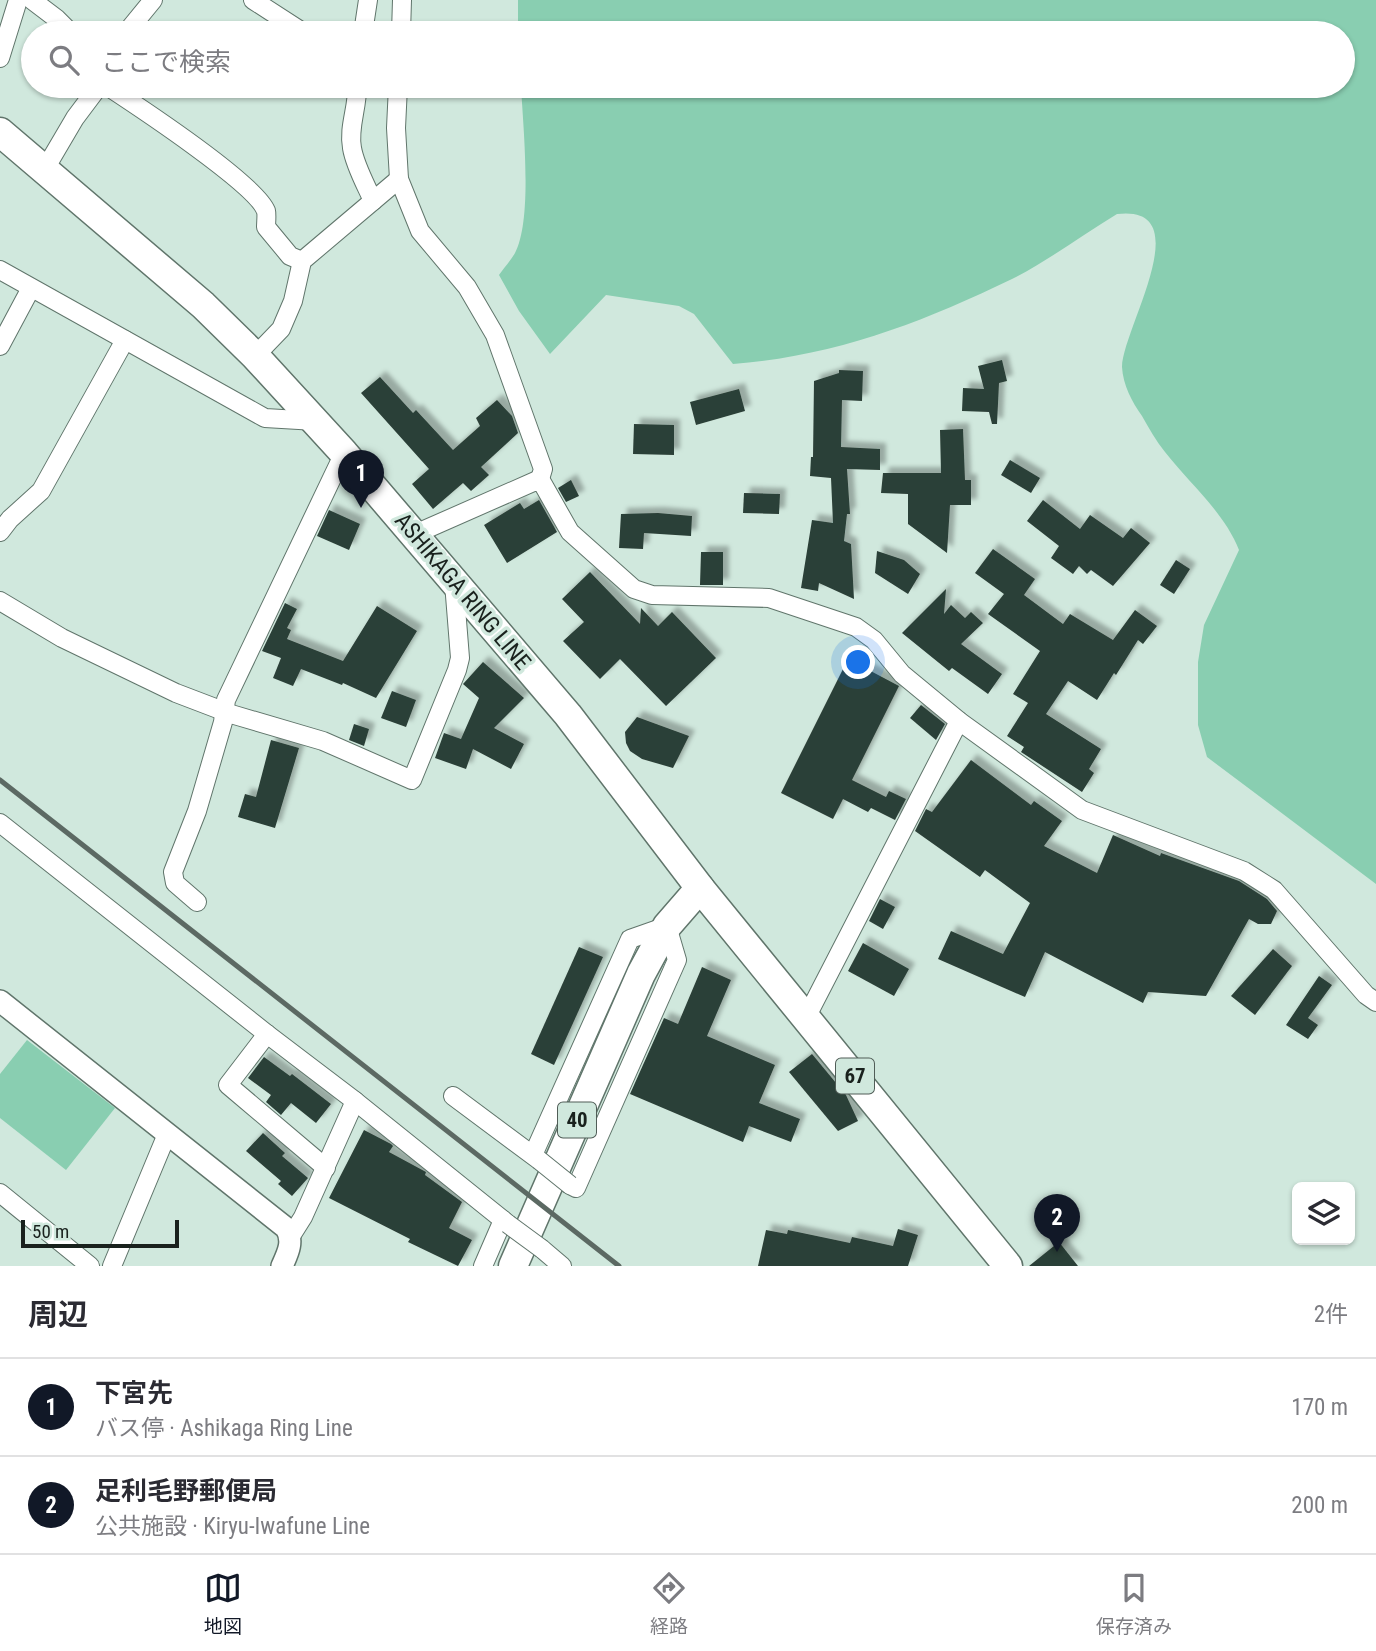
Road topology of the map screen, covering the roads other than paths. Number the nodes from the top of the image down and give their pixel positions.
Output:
1 (18, 0) edge
2 (32, 0) edge
3 (152, 0) edge
4 (253, 0) edge
5 (368, 0) edge
6 (402, 0) edge
7 (59, 21) edge
8 (135, 21) edge
9 (285, 21) edge
10 (365, 21) edge
11 (401, 21) edge
12 (0, 58) edge
13 (90, 98) edge
14 (126, 98) edge
15 (358, 98) edge
16 (397, 98) edge
17 (0, 132) edge
18 (45, 169) junction
19 (399, 178) junction
20 (373, 201) junction
21 (302, 261) junction
22 (0, 270) edge
23 (31, 288) junction
24 (125, 340) junction
25 (0, 346) edge
26 (255, 356) junction
27 (316, 421) junction
28 (344, 453) junction
29 (540, 479) junction
30 (0, 533) edge
31 (415, 534) junction
32 (454, 580) junction
33 (0, 601) edge
34 (224, 711) junction
35 (959, 721) junction
36 (1, 826) edge
37 (701, 888) junction
38 (197, 902) dead end
39 (667, 926) junction
40 (0, 1002) edge
41 (1376, 1002) edge
42 (807, 1016) junction
43 (267, 1034) junction
44 (453, 1096) dead end
45 (355, 1101) junction
46 (167, 1134) junction
47 (536, 1157) junction
48 (326, 1168) junction
49 (0, 1193) edge
50 (505, 1222) junction
51 (291, 1236) junction
52 (543, 1256) edge
53 (90, 1266) edge
54 (112, 1266) edge
55 (282, 1266) edge
56 (483, 1266) edge
57 (513, 1266) edge
58 (562, 1266) edge
59 (1008, 1266) edge

1 - 12 street
2 - 7 street
3 - 8 street
4 - 9 street
5 - 10 street
6 - 11 street
13 - 18 street
14 - 21 street
15 - 20 street
16 - 19 street
17 - 18 main road, ASHIKAGA RING LINE
18 - 26 main road, ASHIKAGA RING LINE
19 - 20 street
19 - 29 street
20 - 21 street
21 - 26 street
22 - 23 street
23 - 24 street
23 - 25 street
24 - 27 street
24 - 30 street
26 - 27 main road, ASHIKAGA RING LINE
27 - 28 main road, ASHIKAGA RING LINE
28 - 31 main road, ASHIKAGA RING LINE
28 - 34 street
29 - 31 street
29 - 35 street
31 - 32 main road, ASHIKAGA RING LINE
32 - 34 street
32 - 37 main road, ASHIKAGA RING LINE
33 - 34 street
34 - 38 street
35 - 41 street
35 - 42 street
36 - 43 street
37 - 39 main road, 40
37 - 42 main road, 67
39 - 47 street
39 - 47 street, bridge
39 - 57 main road, 40
40 - 46 street
42 - 59 main road, 67
43 - 45 street
43 - 48 street
44 - 47 street
45 - 48 street
45 - 50 street
46 - 51 street
46 - 54 street
48 - 51 street
49 - 53 street
50 - 52 street, bridge
50 - 56 street
51 - 55 street
52 - 58 street

